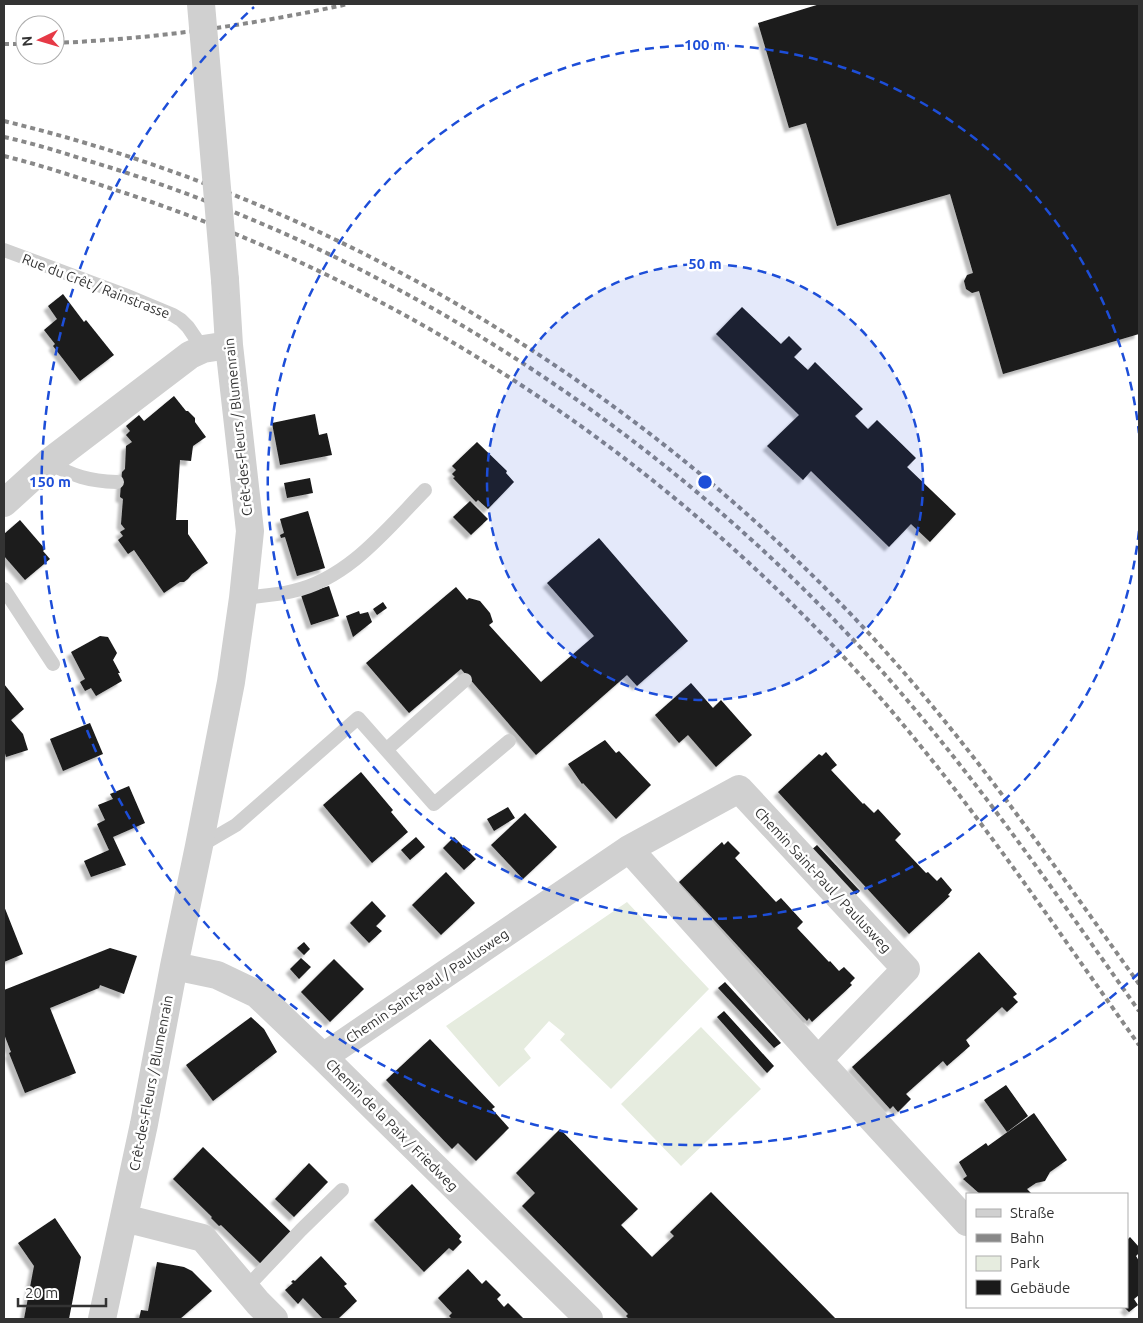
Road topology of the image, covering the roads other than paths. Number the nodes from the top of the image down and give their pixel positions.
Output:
1 (201, 4) edge
2 (4, 250) edge
3 (216, 347) junction
4 (48, 464) junction
5 (117, 482) dead end
6 (425, 490) dead end
7 (4, 503) edge
8 (4, 589) edge
9 (243, 598) junction
10 (54, 664) dead end
11 (465, 680) dead end
12 (509, 741) dead end
13 (387, 749) junction
14 (199, 846) junction
15 (629, 849) junction
16 (174, 966) junction
17 (323, 1057) junction
18 (818, 1060) junction
19 (342, 1190) dead end
20 (124, 1218) junction
21 (966, 1221) edge
22 (246, 1288) junction
23 (582, 1317) edge
24 (102, 1319) edge
25 (274, 1319) edge

1 - 3 street, Crêt-des-Fleurs / Blumenrain, bridge
2 - 3 lane, Rue du Crêt / Rainstrasse
3 - 4 street
3 - 9 street, Crêt-des-Fleurs / Blumenrain
4 - 5 lane
4 - 7 street
6 - 9 lane
8 - 10 lane
9 - 14 street, Crêt-des-Fleurs / Blumenrain
11 - 13 lane
12 - 13 lane
13 - 14 lane
14 - 16 street, Crêt-des-Fleurs / Blumenrain
15 - 17 street, Chemin Saint-Paul / Paulusweg
15 - 18 street
15 - 18 street, Chemin Saint-Paul / Paulusweg
16 - 17 street, Chemin de la Paix / Friedweg
16 - 20 street, Crêt-des-Fleurs / Blumenrain
17 - 23 street, Chemin de la Paix / Friedweg
18 - 21 street
19 - 22 lane
20 - 22 street
20 - 24 street, Crêt-des-Fleurs / Blumenrain
22 - 25 street

